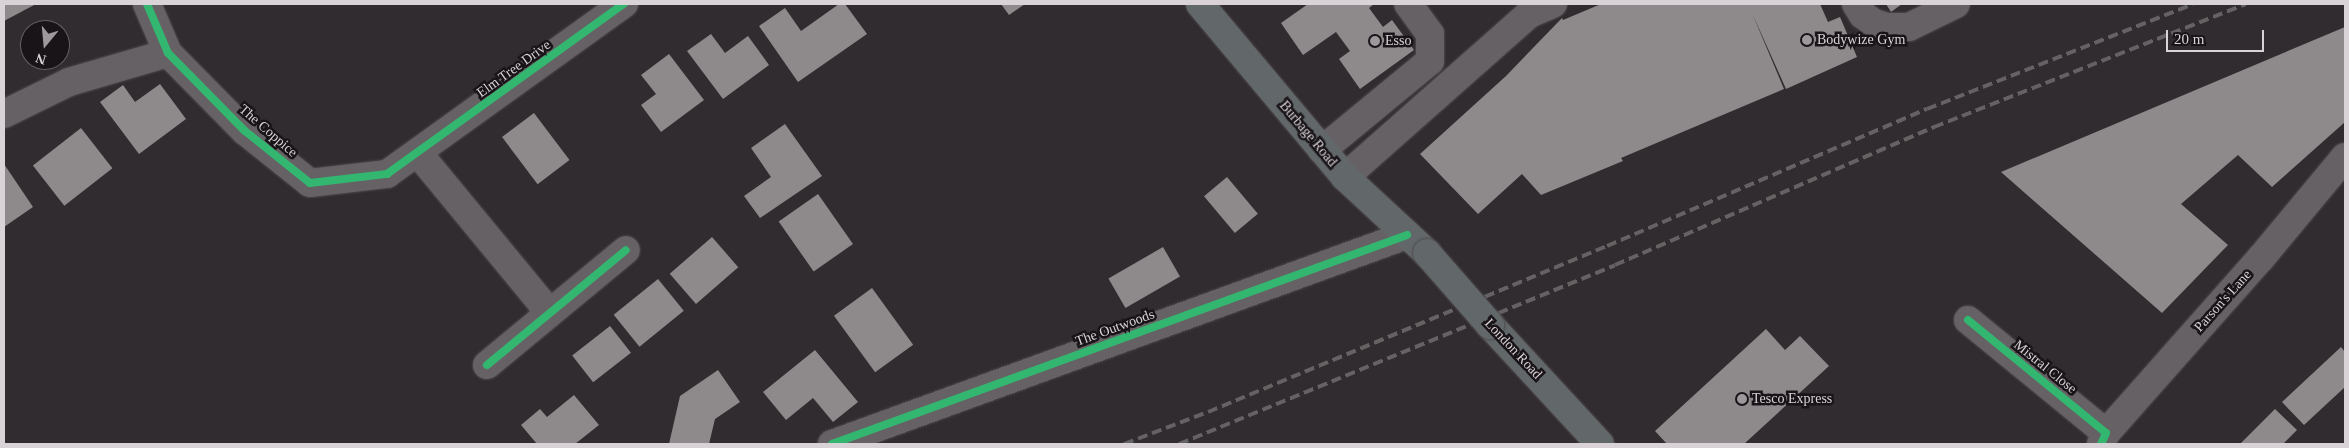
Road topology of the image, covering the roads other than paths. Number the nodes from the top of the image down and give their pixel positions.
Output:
1 (147, 4) edge
2 (624, 4) edge
3 (1408, 4) edge
4 (1553, 4) edge
5 (1856, 4) edge
6 (1956, 4) edge
7 (1204, 5) edge
8 (168, 53) junction
9 (4, 114) edge
10 (1322, 150) junction
11 (418, 153) junction
12 (2345, 157) edge
13 (1345, 177) junction
14 (1407, 235) junction
15 (626, 250) dead end
16 (1427, 253) joint
17 (550, 313) junction
18 (1968, 320) dead end
19 (487, 365) dead end
20 (2104, 438) edge
21 (832, 444) edge
22 (1600, 444) edge

1 - 8 street, The Coppice
2 - 11 street, Elm Tree Drive
3 - 10 street
4 - 13 street
5 - 6 street
7 - 10 main road, Burbage Road
8 - 9 street
8 - 11 street, The Coppice
10 - 13 main road, Burbage Road
11 - 17 street
12 - 20 street, Parson's Lane
13 - 14 main road, Burbage Road
14 - 16 main road, Burbage Road
14 - 21 street, The Outwoods
15 - 17 street
16 - 22 main road, London Road, bridge
17 - 19 street
18 - 20 street, Mistral Close

